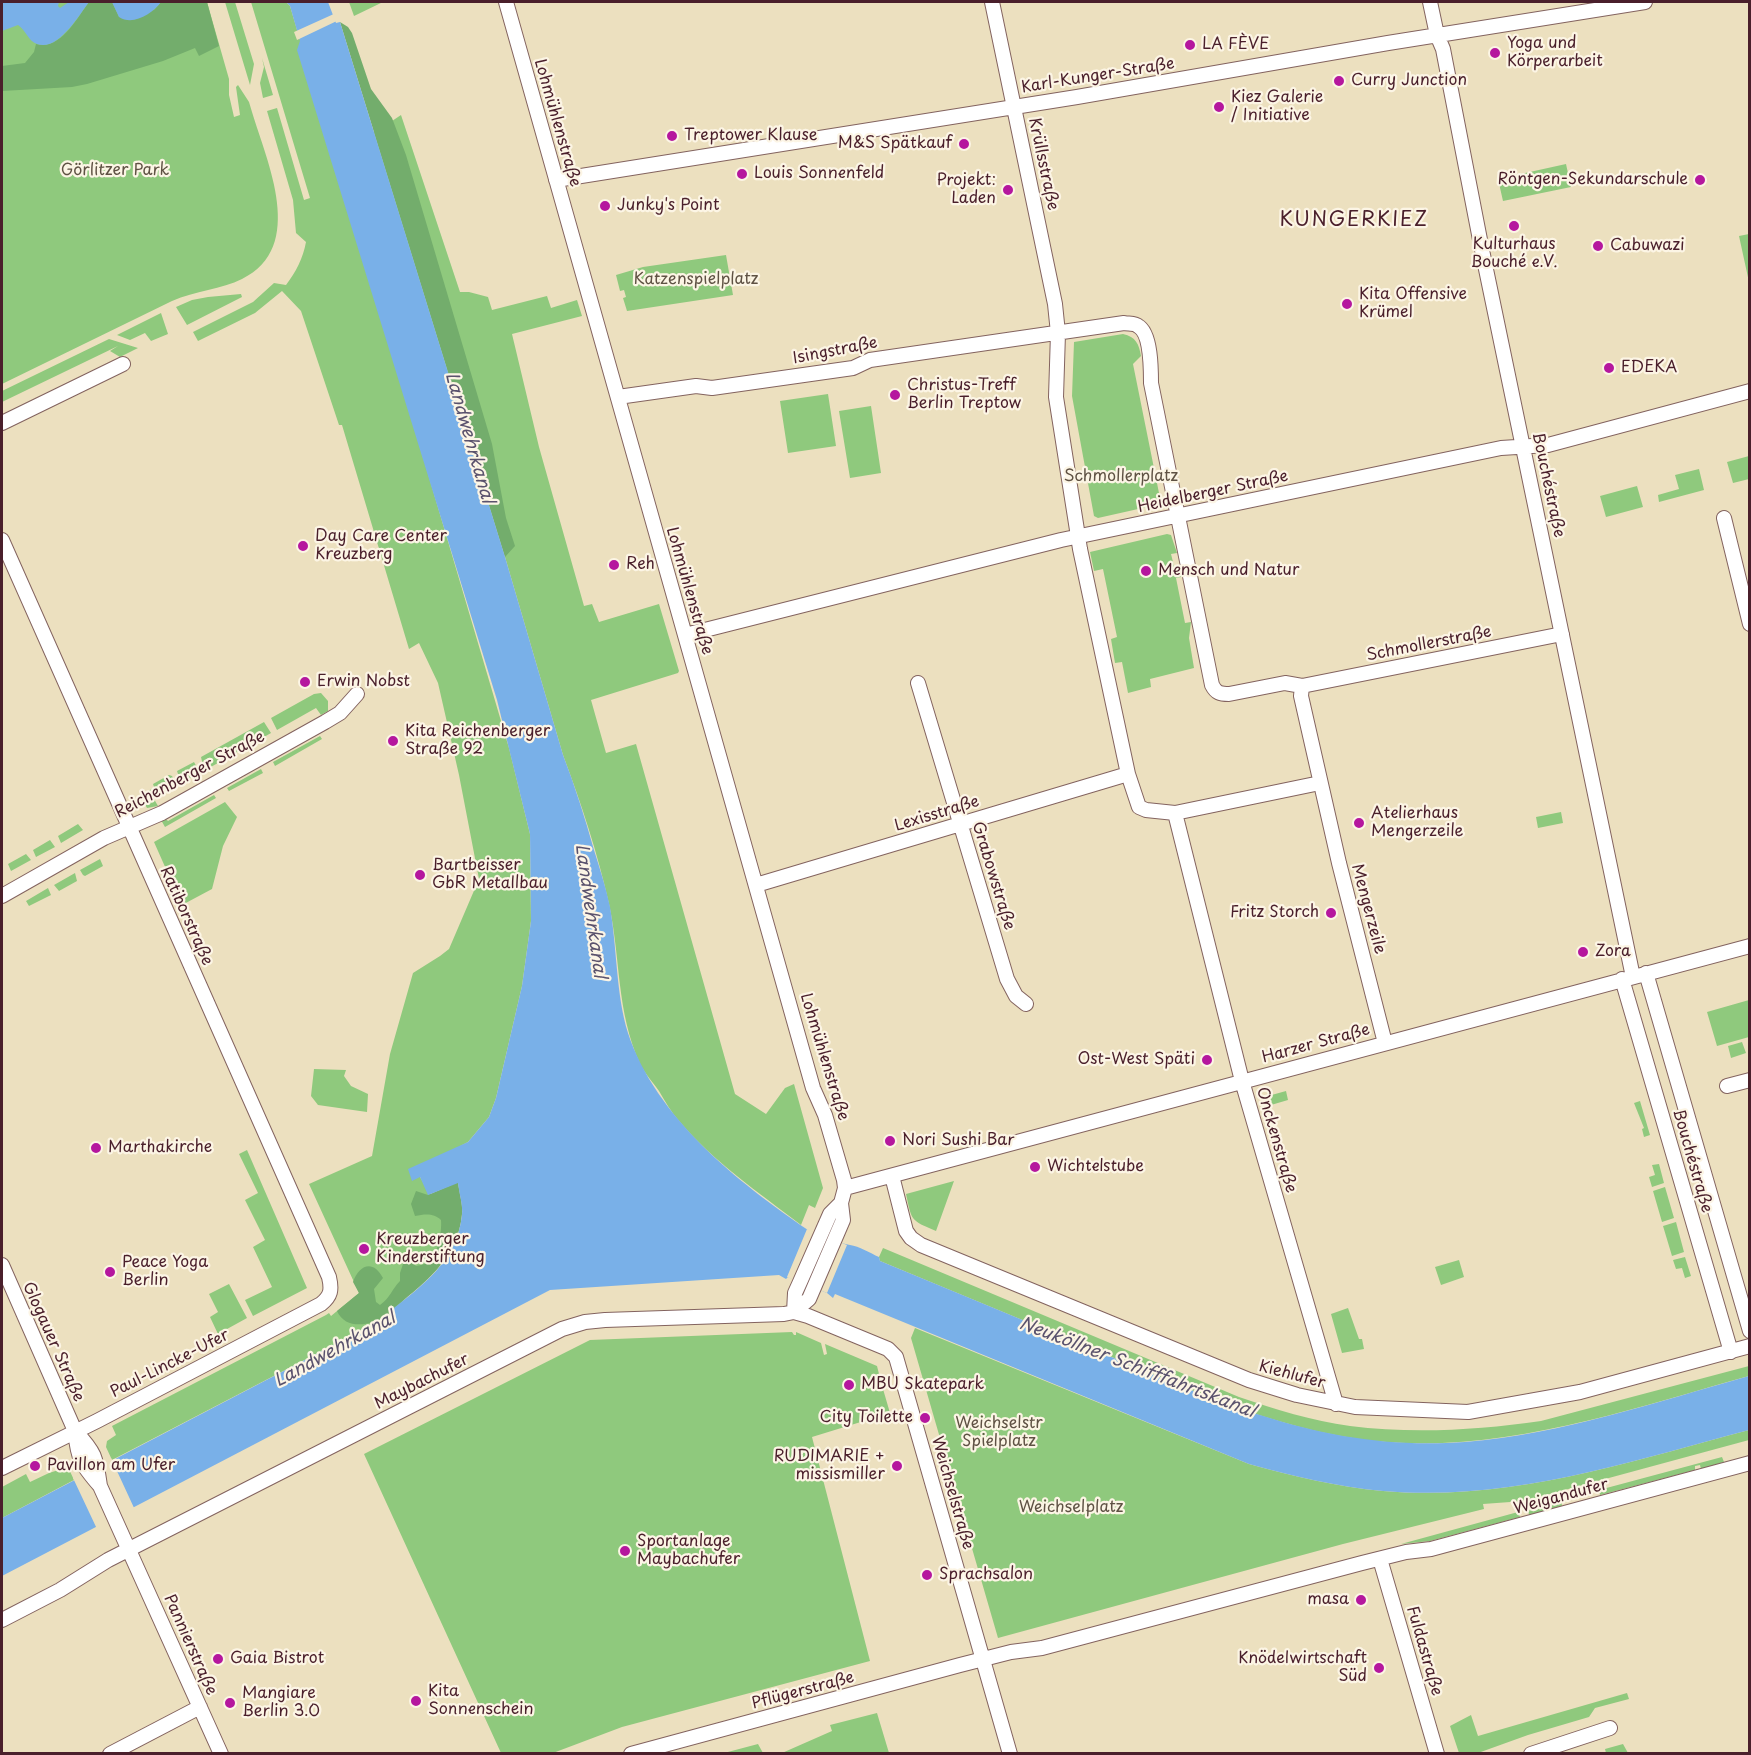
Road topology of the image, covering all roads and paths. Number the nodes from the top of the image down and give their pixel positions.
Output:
1 (506, 2) edge
2 (992, 2) edge
3 (1430, 2) edge
4 (1645, 2) edge
5 (1437, 35) junction
6 (1013, 107) junction
7 (556, 180) junction
8 (1058, 333) junction
9 (123, 364) dead end
10 (1749, 392) edge
11 (618, 397) junction
12 (2, 423) edge
13 (1524, 448) junction
14 (1179, 516) junction
15 (1724, 518) dead end
16 (1079, 537) junction
17 (2, 540) edge
18 (1749, 624) edge
19 (1562, 634) junction
20 (685, 635) junction
21 (918, 683) dead end
22 (1302, 686) junction
23 (357, 694) dead end
24 (1128, 774) junction
25 (1320, 783) junction
26 (1175, 813) junction
27 (960, 825) junction
28 (129, 828) junction
29 (756, 885) junction
30 (2, 896) edge
31 (1749, 946) edge
32 (1634, 976) junction
33 (1026, 1004) dead end
34 (1385, 1043) junction
35 (1749, 1080) edge
36 (1242, 1082) junction
37 (1727, 1086) dead end
38 (892, 1176) junction
39 (845, 1188) junction
40 (842, 1203) junction
41 (2, 1265) edge
42 (321, 1304) joint
43 (794, 1312) junction
44 (1749, 1331) edge
45 (1749, 1346) edge
46 (888, 1348) joint
47 (1731, 1352) junction
48 (1336, 1404) junction
49 (75, 1431) junction
50 (1749, 1463) edge
51 (2, 1468) edge
52 (100, 1486) joint
53 (129, 1549) junction
54 (1380, 1558) junction
55 (2, 1620) edge
56 (983, 1660) junction
57 (200, 1707) junction
58 (1610, 1728) dead end
59 (110, 1754) edge
60 (221, 1754) edge
61 (631, 1754) edge
62 (1010, 1754) edge
63 (1437, 1754) edge
64 (1532, 1754) edge

1 - 7 street, Lohmühlenstraße
2 - 6 street, Krüllsstraße
3 - 5 street, Bouchéstraße
4 - 5 street, Karl-Kunger-Straße
5 - 6 street, Karl-Kunger-Straße
5 - 13 street, Bouchéstraße
6 - 7 street, Karl-Kunger-Straße
6 - 8 street, Krüllsstraße
7 - 11 street, Lohmühlenstraße
8 - 11 street, Isingstraße
8 - 14 street
8 - 16 street
9 - 12 street
10 - 13 street, Heidelberger Straße
11 - 20 street, Lohmühlenstraße
13 - 14 street, Heidelberger Straße
13 - 19 street, Bouchéstraße
14 - 16 street, Heidelberger Straße
14 - 22 street
15 - 18 street
16 - 20 street, Heidelberger Straße
16 - 24 street
17 - 28 street, Ratiborstraße
19 - 22 street, Schmollerstraße
19 - 32 street, Bouchéstraße
20 - 29 street, Lohmühlenstraße
21 - 27 street, Grabowstraße
22 - 25 street
23 - 28 street, Reichenberger Straße
24 - 26 street
24 - 27 street, Lexisstraße
25 - 26 street
25 - 34 street, Mengerzeile
26 - 36 street, Onckenstraße
27 - 29 street, Lexisstraße
27 - 33 street, Grabowstraße
28 - 30 street, Reichenberger Straße
28 - 42 street, Ratiborstraße
29 - 39 street, Lohmühlenstraße
31 - 32 street, Harzer Straße
32 - 34 street, Harzer Straße
32 - 44 street, Bouchéstraße
32 - 47 street, Bouchéstraße
34 - 36 street, Harzer Straße
35 - 37 street
36 - 38 street, Harzer Straße
36 - 48 street, Onckenstraße
38 - 39 street, Harzer Straße
38 - 48 street, Kiehlufer
39 - 40 street
40 - 43 street
40 - 43 street
41 - 49 street, Glogauer Straße
42 - 49 street, Paul-Lincke-Ufer
43 - 46 street, Maybachufer
43 - 53 street, Maybachufer
45 - 47 street, Kiehlufer
46 - 56 street, Weichselstraße
47 - 48 street, Kiehlufer
49 - 51 street, Paul-Lincke-Ufer
49 - 52 street, Glogauer Straße
50 - 54 street, Weigandufer
52 - 53 street, Pannierstraße
53 - 55 street, Maybachufer
53 - 57 street, Pannierstraße
54 - 56 street
54 - 63 street, Fuldastraße
56 - 61 street, Pflügerstraße
56 - 62 street, Weichselstraße
57 - 59 street
57 - 60 street, Pannierstraße
58 - 64 street

